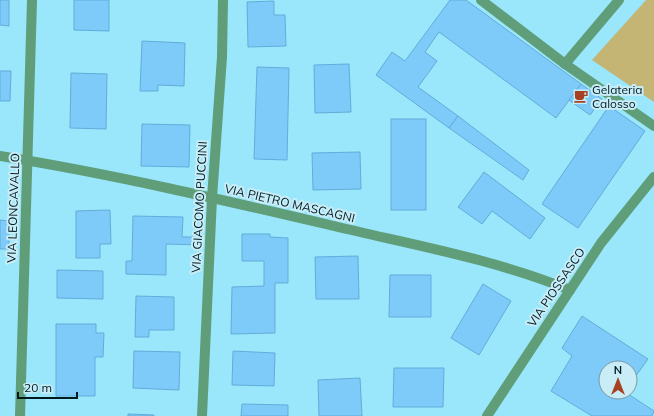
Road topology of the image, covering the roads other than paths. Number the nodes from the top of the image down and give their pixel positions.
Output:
1 (32, 0) edge
2 (223, 0) edge
3 (481, 0) edge
4 (619, 0) edge
5 (565, 64) junction
6 (654, 126) edge
7 (0, 156) edge
8 (27, 160) junction
9 (654, 177) edge
10 (212, 198) junction
11 (570, 290) junction
12 (20, 416) edge
13 (202, 416) edge
14 (487, 416) edge

1 - 8 street, VIA LEONCAVALLO
2 - 10 street, VIA GIACOMO PUCCINI
3 - 5 street
4 - 5 street
5 - 6 street
7 - 8 street, VIA PIETRO MASCAGNI
8 - 10 street, VIA PIETRO MASCAGNI
8 - 12 street, VIA LEONCAVALLO
9 - 11 street, VIA PIOSSASCO
10 - 11 street, VIA PIETRO MASCAGNI
10 - 13 street, VIA GIACOMO PUCCINI
11 - 14 street, VIA PIOSSASCO

